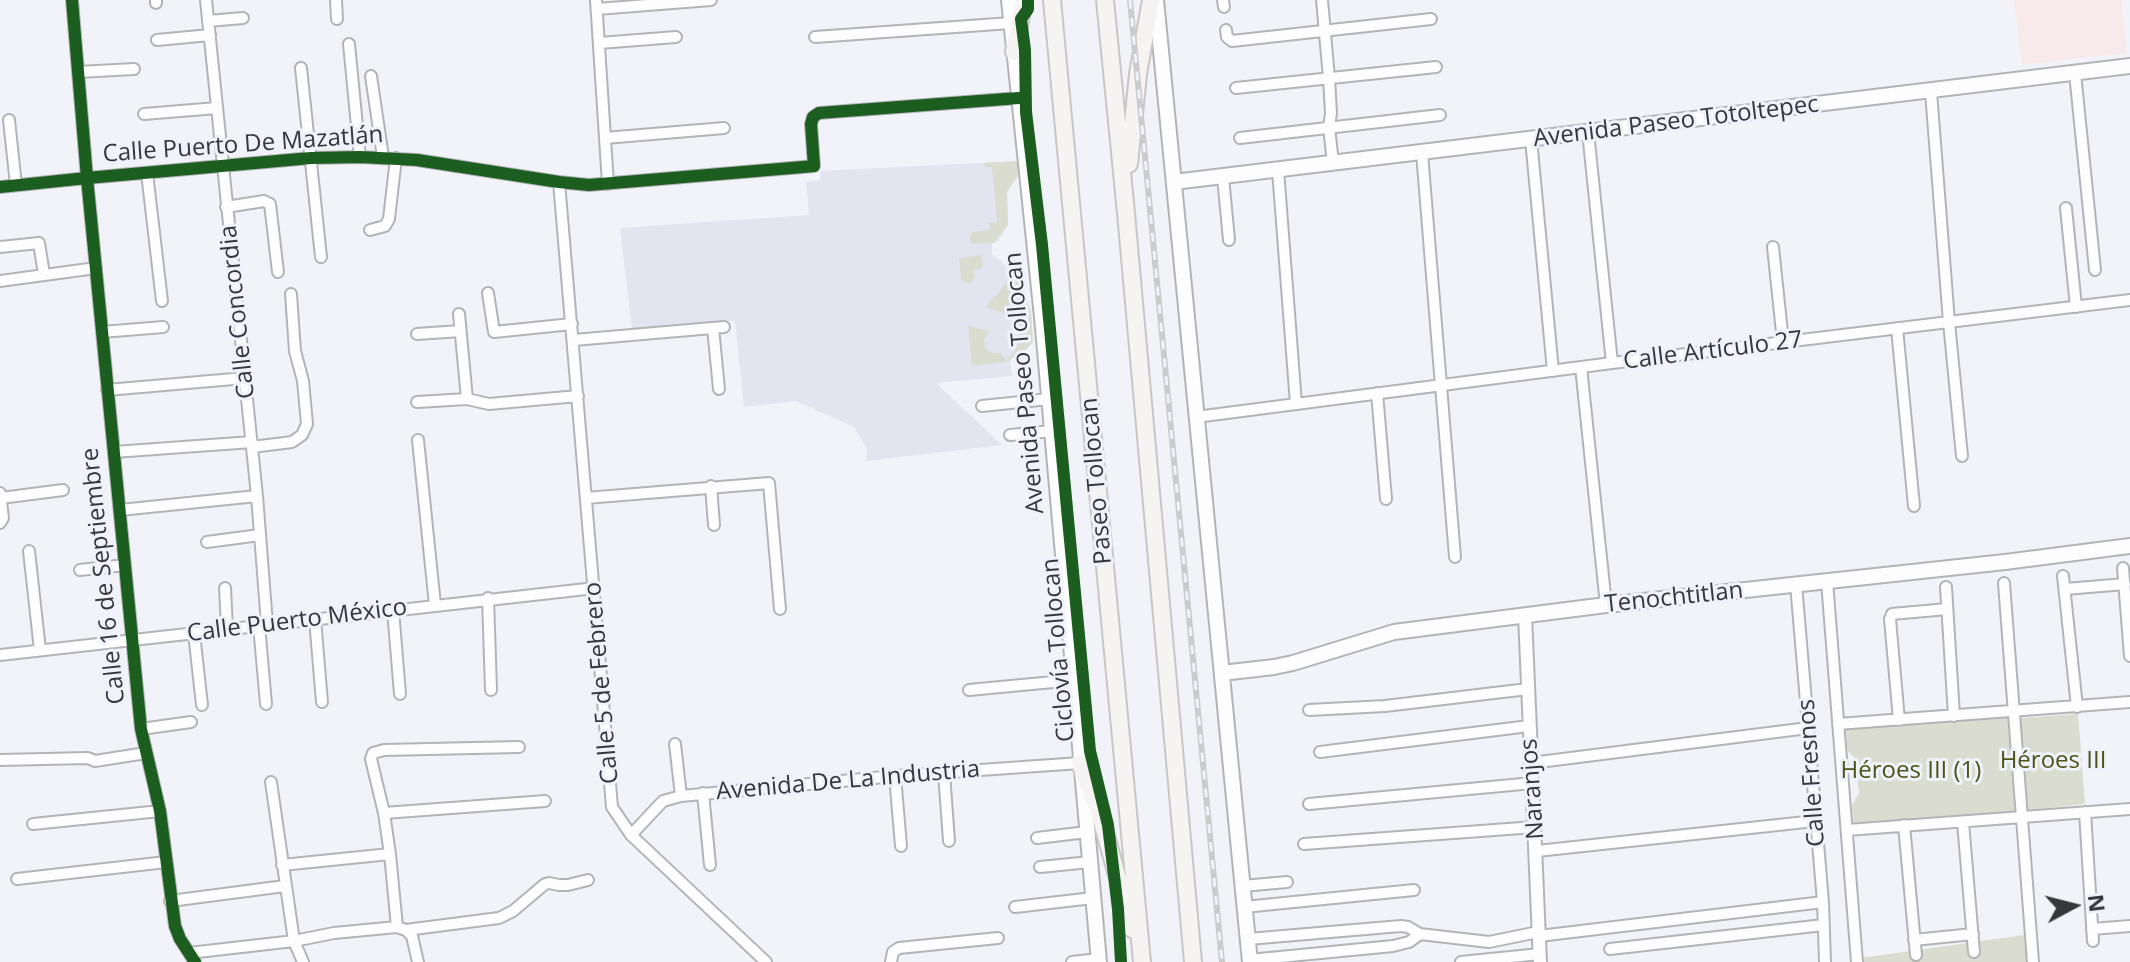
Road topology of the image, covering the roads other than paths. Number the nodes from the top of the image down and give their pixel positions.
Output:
1 (72, 0) edge
2 (206, 0) edge
3 (336, 0) edge
4 (711, 0) edge
5 (1009, 0) edge
6 (1024, 0) edge
7 (1052, 0) edge
8 (1105, 0) edge
9 (1153, 0) edge
10 (1322, 0) edge
11 (596, 4) edge
12 (243, 18) dead end
13 (337, 19) dead end
14 (1431, 19) dead end
15 (208, 21) junction
16 (1011, 23) junction
17 (1226, 30) dead end
18 (1325, 30) junction
19 (210, 35) junction
20 (676, 37) dead end
21 (815, 37) dead end
22 (157, 40) dead end
23 (599, 43) junction
24 (349, 44) dead end
25 (1014, 52) junction
26 (2130, 66) edge
27 (1436, 67) dead end
28 (301, 68) dead end
29 (134, 69) dead end
30 (78, 72) junction
31 (2075, 73) junction
32 (371, 76) dead end
33 (1329, 78) junction
34 (1236, 88) dead end
35 (1931, 92) junction
36 (1019, 98) junction
37 (217, 108) junction
38 (144, 114) dead end
39 (1440, 115) dead end
40 (9, 120) dead end
41 (1333, 127) junction
42 (724, 128) dead end
43 (1588, 132) junction
44 (605, 138) junction
45 (1240, 138) dead end
46 (1531, 139) junction
47 (1422, 153) junction
48 (360, 157) junction
49 (383, 157) junction
50 (311, 158) junction
51 (396, 158) junction
52 (1336, 163) junction
53 (222, 167) junction
54 (1278, 170) junction
55 (147, 173) junction
56 (1223, 177) junction
57 (87, 178) junction
58 (559, 182) junction
59 (1174, 182) junction
60 (608, 184) junction
61 (16, 185) junction
62 (0, 187) edge
63 (226, 207) junction
64 (2066, 208) dead end
65 (1126, 213) junction
66 (370, 230) dead end
67 (1229, 240) dead end
68 (0, 247) edge
69 (1773, 247) dead end
70 (321, 257) dead end
71 (96, 268) junction
72 (2095, 270) dead end
73 (278, 272) dead end
74 (44, 274) junction
75 (0, 281) edge
76 (488, 293) dead end
77 (291, 294) dead end
78 (2130, 300) edge
79 (162, 301) dead end
80 (2076, 307) junction
81 (459, 314) dead end
82 (1949, 322) junction
83 (572, 324) junction
84 (163, 327) dead end
85 (1897, 328) junction
86 (460, 331) junction
87 (102, 332) junction
88 (417, 334) dead end
89 (574, 340) junction
90 (1783, 342) junction
91 (1612, 363) junction
92 (1581, 367) junction
93 (1553, 371) junction
94 (245, 378) junction
95 (1442, 386) junction
96 (719, 389) dead end
97 (107, 390) junction
98 (1377, 393) junction
99 (578, 396) junction
100 (467, 399) junction
101 (1049, 399) junction
102 (417, 402) dead end
103 (1296, 404) junction
104 (982, 406) dead end
105 (1196, 417) junction
106 (1052, 431) junction
107 (1010, 435) dead end
108 (418, 440) dead end
109 (252, 444) junction
110 (114, 452) junction
111 (1962, 456) dead end
112 (711, 486) junction
113 (63, 490) dead end
114 (0, 496) edge
115 (257, 496) junction
116 (586, 498) junction
117 (1386, 499) dead end
118 (1914, 506) dead end
119 (120, 510) junction
120 (0, 523) edge
121 (714, 525) dead end
122 (260, 535) junction
123 (207, 542) dead end
124 (2130, 546) edge
125 (29, 551) dead end
126 (1455, 557) dead end
127 (125, 565) junction
128 (2123, 568) dead end
129 (80, 570) dead end
130 (2063, 576) dead end
131 (1827, 581) junction
132 (2004, 583) dead end
133 (1796, 584) junction
134 (2125, 584) junction
135 (1946, 587) dead end
136 (225, 588) dead end
137 (595, 588) junction
138 (2065, 589) junction
139 (488, 598) junction
140 (435, 605) junction
141 (1606, 605) junction
142 (780, 609) dead end
143 (1947, 609) junction
144 (393, 610) junction
145 (1525, 615) junction
146 (315, 619) junction
147 (263, 624) junction
148 (227, 628) junction
149 (194, 633) junction
150 (133, 639) junction
151 (40, 650) junction
152 (0, 655) edge
153 (2130, 656) edge
154 (1222, 673) junction
155 (1074, 680) junction
156 (1528, 689) junction
157 (491, 690) dead end
158 (969, 690) dead end
159 (400, 694) dead end
160 (322, 702) dead end
161 (2130, 702) edge
162 (266, 704) dead end
163 (202, 705) dead end
164 (2077, 707) junction
165 (1309, 710) dead end
166 (2014, 712) junction
167 (1954, 716) junction
168 (1899, 720) junction
169 (191, 722) dead end
170 (1838, 724) junction
171 (1529, 726) junction
172 (1808, 728) junction
173 (141, 729) junction
174 (675, 744) dead end
175 (519, 747) dead end
176 (1320, 752) dead end
177 (146, 753) junction
178 (0, 760) edge
179 (1080, 763) junction
180 (1531, 763) junction
181 (944, 773) junction
182 (895, 776) junction
183 (271, 782) dead end
184 (1533, 783) junction
185 (703, 793) junction
186 (681, 796) junction
187 (545, 801) dead end
188 (1309, 804) dead end
189 (2130, 809) edge
190 (160, 811) junction
191 (2085, 812) junction
192 (384, 813) junction
193 (2022, 817) junction
194 (1815, 821) junction
195 (1963, 822) junction
196 (33, 824) dead end
197 (1904, 825) junction
198 (1535, 827) junction
199 (1847, 830) junction
200 (1087, 832) junction
201 (631, 835) junction
202 (1037, 838) dead end
203 (949, 841) dead end
204 (1304, 844) dead end
205 (901, 846) dead end
206 (1537, 851) junction
207 (390, 854) junction
208 (166, 862) junction
209 (1090, 862) junction
210 (282, 865) junction
211 (710, 865) dead end
212 (1040, 867) dead end
213 (17, 879) dead end
214 (588, 880) dead end
215 (1287, 882) dead end
216 (285, 886) junction
217 (1242, 886) junction
218 (1414, 890) dead end
219 (1093, 898) junction
220 (170, 901) junction
221 (1823, 902) junction
222 (1015, 907) dead end
223 (1244, 907) junction
224 (1824, 925) junction
225 (2130, 926) edge
226 (402, 929) junction
227 (1420, 934) junction
228 (1539, 934) junction
229 (1973, 934) junction
230 (998, 938) dead end
231 (1248, 939) junction
232 (1914, 940) junction
233 (294, 941) junction
234 (1610, 949) dead end
235 (1974, 952) dead end
236 (1916, 955) dead end
237 (192, 958) edge
238 (1540, 958) edge
239 (1099, 960) edge
240 (1250, 961) edge
241 (303, 962) edge
242 (418, 962) edge
243 (766, 962) edge
244 (891, 962) edge
245 (1072, 962) edge
246 (1142, 962) edge
247 (1193, 962) edge
248 (1461, 962) edge
249 (1825, 962) edge
250 (1857, 962) edge
251 (2033, 962) edge

1 - 30 street, Calle 16 de Septiembre
2 - 15 street, Calle Concordia
3 - 13 street
4 - 11 street
5 - 16 main road, Avenida Paseo Tollocan
6 - 25 highway
7 - 246 highway, Paseo Tollocan
8 - 65 highway
9 - 59 main road
9 - 65 highway
10 - 18 street
11 - 23 street
12 - 15 street
14 - 18 street
15 - 19 street, Calle Concordia
16 - 21 street
16 - 25 main road, Avenida Paseo Tollocan
17 - 18 street
18 - 33 street
19 - 22 street
19 - 37 street, Calle Concordia
20 - 23 street
23 - 44 street
24 - 48 street
25 - 36 main road, Avenida Paseo Tollocan
26 - 31 main road, Avenida Paseo Totoltepec
27 - 33 street
28 - 50 street
29 - 30 street
30 - 57 street, Calle 16 de Septiembre
31 - 35 main road, Avenida Paseo Totoltepec
31 - 72 street
32 - 49 street
33 - 34 street
33 - 41 street
35 - 43 main road, Avenida Paseo Totoltepec
35 - 82 street
36 - 60 street, Calle Puerto De Mazatlán
36 - 101 main road, Avenida Paseo Tollocan
37 - 38 street
37 - 53 street, Calle Concordia
39 - 41 street
40 - 61 street
41 - 45 street
41 - 52 street
42 - 44 street
43 - 46 main road, Avenida Paseo Totoltepec
43 - 91 street
44 - 60 street
46 - 47 main road, Avenida Paseo Totoltepec
46 - 93 street
47 - 52 main road, Avenida Paseo Totoltepec
47 - 95 street
48 - 49 street, Calle Puerto De Mazatlán
48 - 50 street, Calle Puerto De Mazatlán
49 - 51 street, Calle Puerto De Mazatlán
50 - 53 street, Calle Puerto De Mazatlán
50 - 70 street
51 - 58 street, Calle Puerto De Mazatlán
51 - 66 street
52 - 54 main road, Avenida Paseo Totoltepec
53 - 55 street, Calle Puerto De Mazatlán
53 - 63 street, Calle Concordia
54 - 56 main road, Avenida Paseo Totoltepec
54 - 103 street
55 - 57 street, Calle Puerto De Mazatlán
55 - 79 street
56 - 59 main road, Avenida Paseo Totoltepec
56 - 67 street
57 - 61 street, Calle Puerto De Mazatlán
57 - 71 street, Calle 16 de Septiembre
58 - 60 street, Calle Puerto De Mazatlán
58 - 83 street, Calle 5 de Febrero
59 - 105 main road
61 - 62 street, Calle Puerto De Mazatlán
63 - 73 street
63 - 94 street, Calle Concordia
64 - 80 street
65 - 247 highway
68 - 74 street
69 - 90 street
71 - 74 street
71 - 87 street, Calle 16 de Septiembre
74 - 75 street
76 - 83 street
77 - 109 street
78 - 80 street, Calle Artículo 27
80 - 82 street, Calle Artículo 27
81 - 86 street
82 - 85 street, Calle Artículo 27
82 - 111 street
83 - 89 street, Calle 5 de Febrero
84 - 87 street
85 - 90 street, Calle Artículo 27
85 - 118 street
86 - 88 street
86 - 100 street
87 - 97 street, Calle 16 de Septiembre
89 - 96 street
89 - 99 street, Calle 5 de Febrero
90 - 91 street, Calle Artículo 27
91 - 92 street, Calle Artículo 27
92 - 93 street, Calle Artículo 27
92 - 141 street
93 - 95 street, Calle Artículo 27
94 - 97 street
94 - 109 street, Calle Concordia
95 - 98 street, Calle Artículo 27
95 - 126 street
97 - 110 street, Calle 16 de Septiembre
98 - 103 street, Calle Artículo 27
98 - 117 street
99 - 100 street
99 - 116 street, Calle 5 de Febrero
100 - 102 street
101 - 104 street
101 - 106 main road, Avenida Paseo Tollocan
103 - 105 street, Calle Artículo 27
105 - 154 main road
106 - 107 street
106 - 155 main road, Avenida Paseo Tollocan
108 - 140 street
109 - 110 street
109 - 115 street, Calle Concordia
110 - 119 street, Calle 16 de Septiembre
112 - 116 street
112 - 121 street
112 - 142 street
113 - 114 street
114 - 120 street
115 - 119 street
115 - 122 street, Calle Concordia
116 - 137 street, Calle 5 de Febrero
119 - 127 street, Calle 16 de Septiembre
122 - 123 street
122 - 147 street, Calle Concordia
124 - 131 main road, Tenochtitlan
125 - 151 street
127 - 129 street
127 - 150 street, Calle 16 de Septiembre
128 - 134 street
130 - 138 street
131 - 133 main road, Tenochtitlan
131 - 170 street
132 - 166 street
133 - 141 main road, Tenochtitlan
133 - 172 street, Calle Fresnos
134 - 138 street
134 - 153 street
135 - 143 street
136 - 148 street
137 - 139 street, Calle Puerto México
137 - 201 street, Calle 5 de Febrero
138 - 164 street
139 - 140 street, Calle Puerto México
139 - 157 street
140 - 144 street, Calle Puerto México
141 - 145 main road, Tenochtitlan
143 - 167 street
143 - 168 street
144 - 146 street, Calle Puerto México
144 - 159 street
145 - 154 main road, Tenochtitlan
145 - 156 street, Naranjos
146 - 147 street, Calle Puerto México
146 - 160 street
147 - 148 street, Calle Puerto México
147 - 162 street, Calle Concordia
148 - 149 street, Calle Puerto México
149 - 150 street, Calle Puerto México
149 - 163 street
150 - 151 street, Calle Puerto México
150 - 173 street, Calle 16 de Septiembre
151 - 152 street, Calle Puerto México
154 - 217 main road
155 - 158 street
155 - 179 main road, Avenida Paseo Tollocan
156 - 165 street
156 - 171 street, Naranjos
161 - 164 street
164 - 166 street
166 - 167 street
166 - 193 street
167 - 168 street
168 - 170 street
169 - 173 street
170 - 199 street
171 - 176 street
171 - 180 street, Naranjos
172 - 180 street
172 - 194 street, Calle Fresnos
173 - 177 street, Calle 16 de Septiembre
174 - 186 street
175 - 192 street
177 - 178 street
177 - 190 street, Calle 16 de Septiembre
179 - 181 street, Avenida De La Industria
179 - 200 main road, Avenida Paseo Tollocan
179 - 246 highway
180 - 184 street, Naranjos
181 - 182 street, Avenida De La Industria
181 - 203 street
182 - 185 street, Avenida De La Industria
182 - 205 street
183 - 210 street
184 - 188 street
184 - 198 street, Naranjos
185 - 186 street, Avenida De La Industria
185 - 211 street
186 - 201 street, Avenida De La Industria
187 - 192 street
189 - 191 street
190 - 196 street
190 - 208 street, Calle 16 de Septiembre
191 - 193 street
191 - 225 street
192 - 207 street
193 - 195 street
193 - 251 street
194 - 206 street
194 - 221 street, Calle Fresnos
195 - 197 street
195 - 229 street
197 - 199 street
197 - 232 street
198 - 204 street
198 - 206 street, Naranjos
199 - 250 street
200 - 202 street
200 - 209 main road, Avenida Paseo Tollocan
201 - 243 street, Calle 5 de Febrero
206 - 228 street, Naranjos
207 - 210 street
207 - 226 street
208 - 213 street
208 - 220 street, Calle 16 de Septiembre
209 - 212 street
209 - 219 main road, Avenida Paseo Tollocan
210 - 216 street
214 - 226 street
215 - 217 street
216 - 220 street
216 - 233 street
217 - 223 main road
218 - 223 street
219 - 222 street
219 - 239 main road, Avenida Paseo Tollocan
220 - 237 street, Calle 16 de Septiembre
221 - 224 street, Calle Fresnos
221 - 228 street
223 - 231 main road
224 - 234 street
224 - 249 street, Calle Fresnos
226 - 233 street
226 - 242 street
227 - 228 street
227 - 231 street
227 - 240 street
228 - 238 street, Naranjos
229 - 232 street
229 - 235 street
230 - 244 street
231 - 240 main road
232 - 236 street
233 - 237 street
233 - 241 street
238 - 248 street
239 - 245 street

